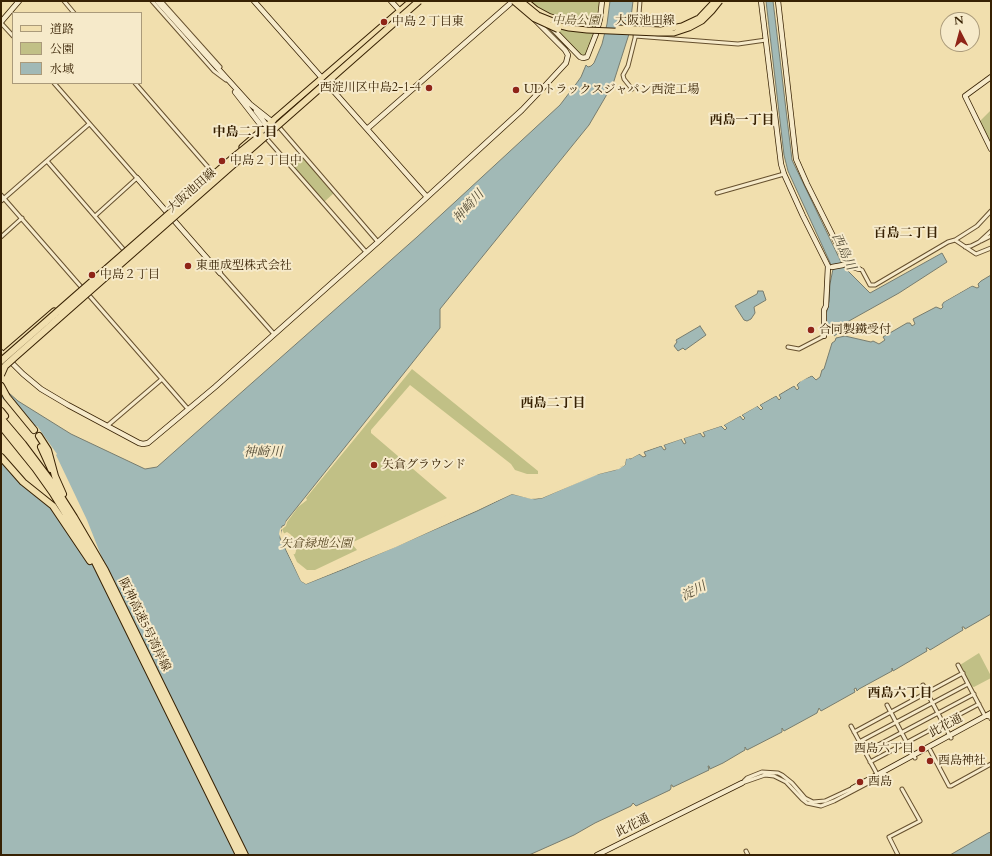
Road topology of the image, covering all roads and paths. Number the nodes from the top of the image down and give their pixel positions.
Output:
1 (19, 1) edge
2 (64, 1) edge
3 (152, 1) edge
4 (157, 1) edge
5 (161, 1) edge
6 (254, 1) edge
7 (391, 1) edge
8 (411, 1) edge
9 (415, 1) edge
10 (421, 1) edge
11 (513, 1) edge
12 (518, 1) edge
13 (521, 1) edge
14 (525, 1) edge
15 (602, 1) edge
16 (640, 1) edge
17 (715, 1) edge
18 (720, 1) edge
19 (761, 1) edge
20 (778, 1) edge
21 (400, 11) junction
22 (73, 12) edge
23 (404, 16) junction
24 (1, 22) edge
25 (588, 28) junction
26 (12, 35) edge
27 (636, 36) junction
28 (766, 40) junction
29 (991, 77) edge
30 (226, 79) junction
31 (322, 79) junction
32 (55, 84) edge
33 (136, 84) edge
34 (328, 84) junction
35 (632, 89) dead end
36 (89, 124) junction
37 (267, 125) junction
38 (279, 127) junction
39 (367, 129) junction
40 (264, 141) junction
41 (991, 149) edge
42 (47, 161) junction
43 (213, 173) junction
44 (784, 174) junction
45 (137, 178) junction
46 (220, 181) junction
47 (717, 193) dead end
48 (1, 195) edge
49 (427, 197) junction
50 (4, 198) junction
51 (1, 201) edge
52 (991, 211) edge
53 (94, 216) junction
54 (171, 216) junction
55 (22, 218) junction
56 (991, 231) edge
57 (153, 233) junction
58 (1, 236) edge
59 (991, 236) edge
60 (955, 240) junction
61 (378, 242) junction
62 (979, 242) junction
63 (965, 247) junction
64 (991, 248) edge
65 (124, 250) junction
66 (366, 252) junction
67 (845, 264) junction
68 (830, 268) junction
69 (859, 269) joint
70 (220, 273) joint
71 (82, 287) junction
72 (89, 295) junction
73 (64, 305) junction
74 (274, 334) junction
75 (824, 336) joint
76 (788, 346) dead end
77 (2, 356) edge
78 (12, 364) junction
79 (1, 375) edge
80 (162, 379) junction
81 (1, 386) edge
82 (188, 409) junction
83 (2, 415) edge
84 (1, 426) edge
85 (107, 426) junction
86 (34, 430) dead end
87 (39, 436) dead end
88 (41, 447) dead end
89 (1, 457) edge
90 (55, 476) junction
91 (46, 493) dead end
92 (59, 513) junction
93 (74, 517) junction
94 (104, 581) junction
95 (958, 665) dead end
96 (963, 673) junction
97 (968, 684) junction
98 (922, 685) dead end
99 (927, 693) junction
100 (974, 694) junction
101 (932, 703) junction
102 (979, 704) junction
103 (887, 705) dead end
104 (891, 713) junction
105 (938, 713) junction
106 (990, 716) edge
107 (896, 722) junction
108 (943, 723) junction
109 (851, 726) dead end
110 (854, 732) junction
111 (901, 732) junction
112 (950, 737) junction
113 (859, 742) junction
114 (907, 743) junction
115 (930, 750) junction
116 (865, 752) junction
117 (914, 756) junction
118 (870, 762) junction
119 (991, 764) edge
120 (877, 774) junction
121 (885, 774) joint
122 (742, 783) junction
123 (853, 788) joint
124 (902, 789) dead end
125 (746, 851) dead end
126 (239, 855) edge
127 (245, 855) edge
128 (597, 855) edge
129 (748, 855) edge
130 (898, 855) edge

1 - 24 street
2 - 22 street
3 - 30 street
4 - 30 street
5 - 30 street
6 - 31 street
7 - 21 street
8 - 21 main road, 大阪池田線
9 - 73 highway, bridge
10 - 23 main road, 大阪池田線
10 - 57 highway, bridge
11 - 25 highway, bridge
11 - 39 street
11 - 49 street
12 - 25 main road, 大阪池田線, bridge
13 - 25 main road, 大阪池田線, bridge
14 - 15 street
14 - 25 highway, bridge
16 - 27 street
17 - 25 main road, 大阪池田線, bridge
18 - 25 main road, 大阪池田線, bridge
19 - 28 street
20 - 67 street
21 - 23 street
21 - 31 main road, 大阪池田線
23 - 34 main road, 大阪池田線
24 - 26 street
27 - 28 street
27 - 35 street
28 - 44 street
29 - 41 street
30 - 37 street
30 - 37 street
31 - 34 street
31 - 37 main road, 大阪池田線
32 - 36 street
33 - 43 street
34 - 38 main road, 大阪池田線
34 - 39 street
36 - 42 street
36 - 45 street
37 - 38 street
37 - 40 street
37 - 43 main road, 大阪池田線
38 - 40 main road, 大阪池田線
38 - 61 street
39 - 49 street
40 - 46 main road, 大阪池田線
40 - 57 highway, bridge
40 - 66 street
42 - 50 street
42 - 53 street
43 - 46 street
43 - 54 main road, 大阪池田線
44 - 47 street
44 - 68 street
45 - 53 street
45 - 54 street
46 - 54 main road, 大阪池田線
48 - 50 street
49 - 61 street
50 - 51 street
50 - 55 street
52 - 60 street
53 - 65 street
54 - 57 highway
54 - 65 main road, 大阪池田線
54 - 70 street
54 - 72 main road, 大阪池田線
55 - 58 street
55 - 71 street
56 - 62 street
57 - 73 highway, bridge
57 - 79 highway, bridge
59 - 62 street
60 - 63 street
60 - 69 street
61 - 66 street
62 - 63 street
63 - 64 street
65 - 71 main road, 大阪池田線
66 - 74 street
67 - 68 street
67 - 69 street
68 - 75 street
70 - 74 street
71 - 72 street
71 - 77 main road, 大阪池田線
72 - 78 main road, 大阪池田線
72 - 80 street
73 - 77 highway, bridge
74 - 82 street
75 - 76 street
77 - 78 street
78 - 85 street
80 - 82 street
80 - 85 street
81 - 86 highway
82 - 85 street
83 - 93 highway, 阪神高速5号湾岸線
84 - 94 highway, 阪神高速5号湾岸線
87 - 90 highway
88 - 90 highway
89 - 92 highway
90 - 93 highway
91 - 92 highway
92 - 94 highway
93 - 127 highway, 阪神高速5号湾岸線
94 - 126 highway, 阪神高速5号湾岸線
95 - 96 street
96 - 97 street
96 - 99 street
97 - 100 street
97 - 101 street
98 - 99 street
99 - 101 street
99 - 104 street
100 - 102 street
100 - 105 street
101 - 105 street
101 - 107 street
102 - 106 street
102 - 108 street
103 - 104 street
104 - 107 street
104 - 110 street
105 - 108 street
105 - 111 street
106 - 112 street, 此花通
107 - 111 street
107 - 113 street
108 - 112 street
108 - 114 street
109 - 110 street
110 - 113 street
111 - 114 street
111 - 116 street
112 - 115 street, 此花通
112 - 117 street, 此花通
113 - 116 street
114 - 117 street
114 - 118 street
115 - 117 street, 此花通
115 - 119 street
116 - 118 street
117 - 120 street, 此花通
117 - 121 street, 此花通
118 - 120 street
120 - 123 street, 此花通
121 - 122 street, 此花通
122 - 123 street, 此花通
122 - 128 street, 此花通
124 - 130 street
125 - 129 street

